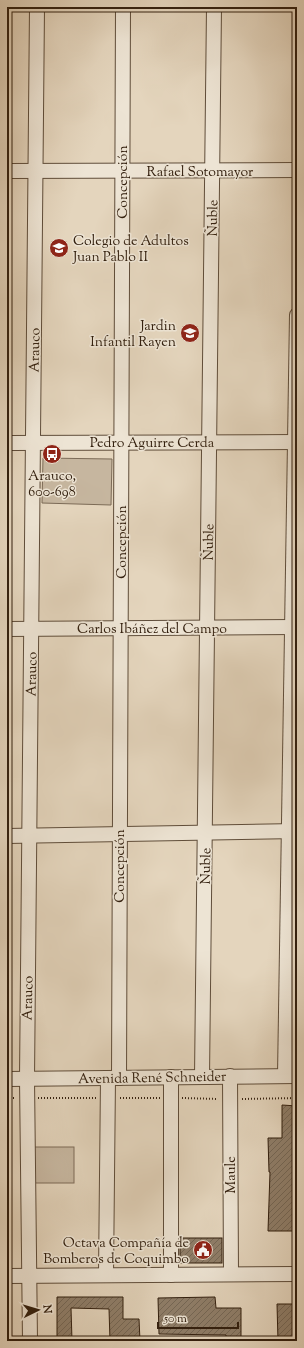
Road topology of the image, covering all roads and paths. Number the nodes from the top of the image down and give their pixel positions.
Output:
1 (37, 7) edge
2 (122, 7) edge
3 (214, 7) edge
4 (212, 170) junction
5 (297, 170) edge
6 (7, 171) edge
7 (36, 171) junction
8 (122, 171) junction
9 (297, 315) edge
10 (209, 442) junction
11 (296, 442) edge
12 (7, 443) edge
13 (33, 443) junction
14 (121, 443) junction
15 (207, 627) junction
16 (295, 627) edge
17 (31, 628) junction
18 (120, 628) junction
19 (7, 629) edge
20 (293, 831) edge
21 (205, 833) junction
22 (120, 834) junction
23 (7, 836) edge
24 (29, 836) junction
25 (230, 1076) junction
26 (291, 1076) edge
27 (171, 1077) junction
28 (202, 1077) junction
29 (113, 1078) junction
30 (7, 1079) edge
31 (27, 1079) junction
32 (7, 1098) edge
33 (27, 1098) junction
34 (108, 1098) junction
35 (171, 1098) junction
36 (297, 1098) edge
37 (230, 1099) junction
38 (231, 1274) junction
39 (297, 1274) edge
40 (30, 1275) junction
41 (106, 1275) junction
42 (172, 1275) junction
43 (7, 1276) edge
44 (30, 1341) edge

1 - 7 street, Arauco
2 - 8 street, Concepción
3 - 4 street, Ñuble
4 - 5 street, Rafael Sotomayor
4 - 8 street, Rafael Sotomayor
4 - 10 street, Ñuble
6 - 7 street, Rafael Sotomayor
7 - 8 street, Rafael Sotomayor
7 - 13 street, Arauco
8 - 14 street, Concepción
9 - 11 street
10 - 11 street, Pedro Aguirre Cerda
10 - 14 street, Pedro Aguirre Cerda
10 - 15 street, Ñuble
11 - 16 street
12 - 13 street, Pedro Aguirre Cerda
13 - 14 street, Pedro Aguirre Cerda
13 - 17 street, Arauco
14 - 18 street, Concepción
15 - 16 street, Carlos Ibáñez del Campo
15 - 18 street, Carlos Ibáñez del Campo
15 - 21 street, Ñuble
16 - 20 street
17 - 18 street, Carlos Ibáñez del Campo
17 - 19 street, Carlos Ibáñez del Campo
17 - 24 street, Arauco
18 - 22 street, Concepción
20 - 21 street
20 - 26 street
21 - 22 street
21 - 28 street, Ñuble
22 - 24 street
22 - 29 street, Concepción
23 - 24 street
24 - 31 street, Arauco
25 - 26 street, Avenida René Schneider
25 - 28 street, Avenida René Schneider
25 - 37 street, Maule
27 - 28 street, Avenida René Schneider
27 - 29 street, Avenida René Schneider
27 - 35 street
29 - 31 street, Avenida René Schneider
29 - 34 street, Concepción
30 - 31 street, Avenida René Schneider
31 - 33 street, Arauco
32 - 33 path
33 - 34 path
33 - 40 street, Arauco
34 - 35 path
34 - 41 street, Concepción
35 - 37 path
35 - 42 street
36 - 37 path
37 - 38 street, Maule
38 - 39 street
38 - 42 street
40 - 41 street
40 - 43 street
40 - 44 street, Arauco
41 - 42 street

